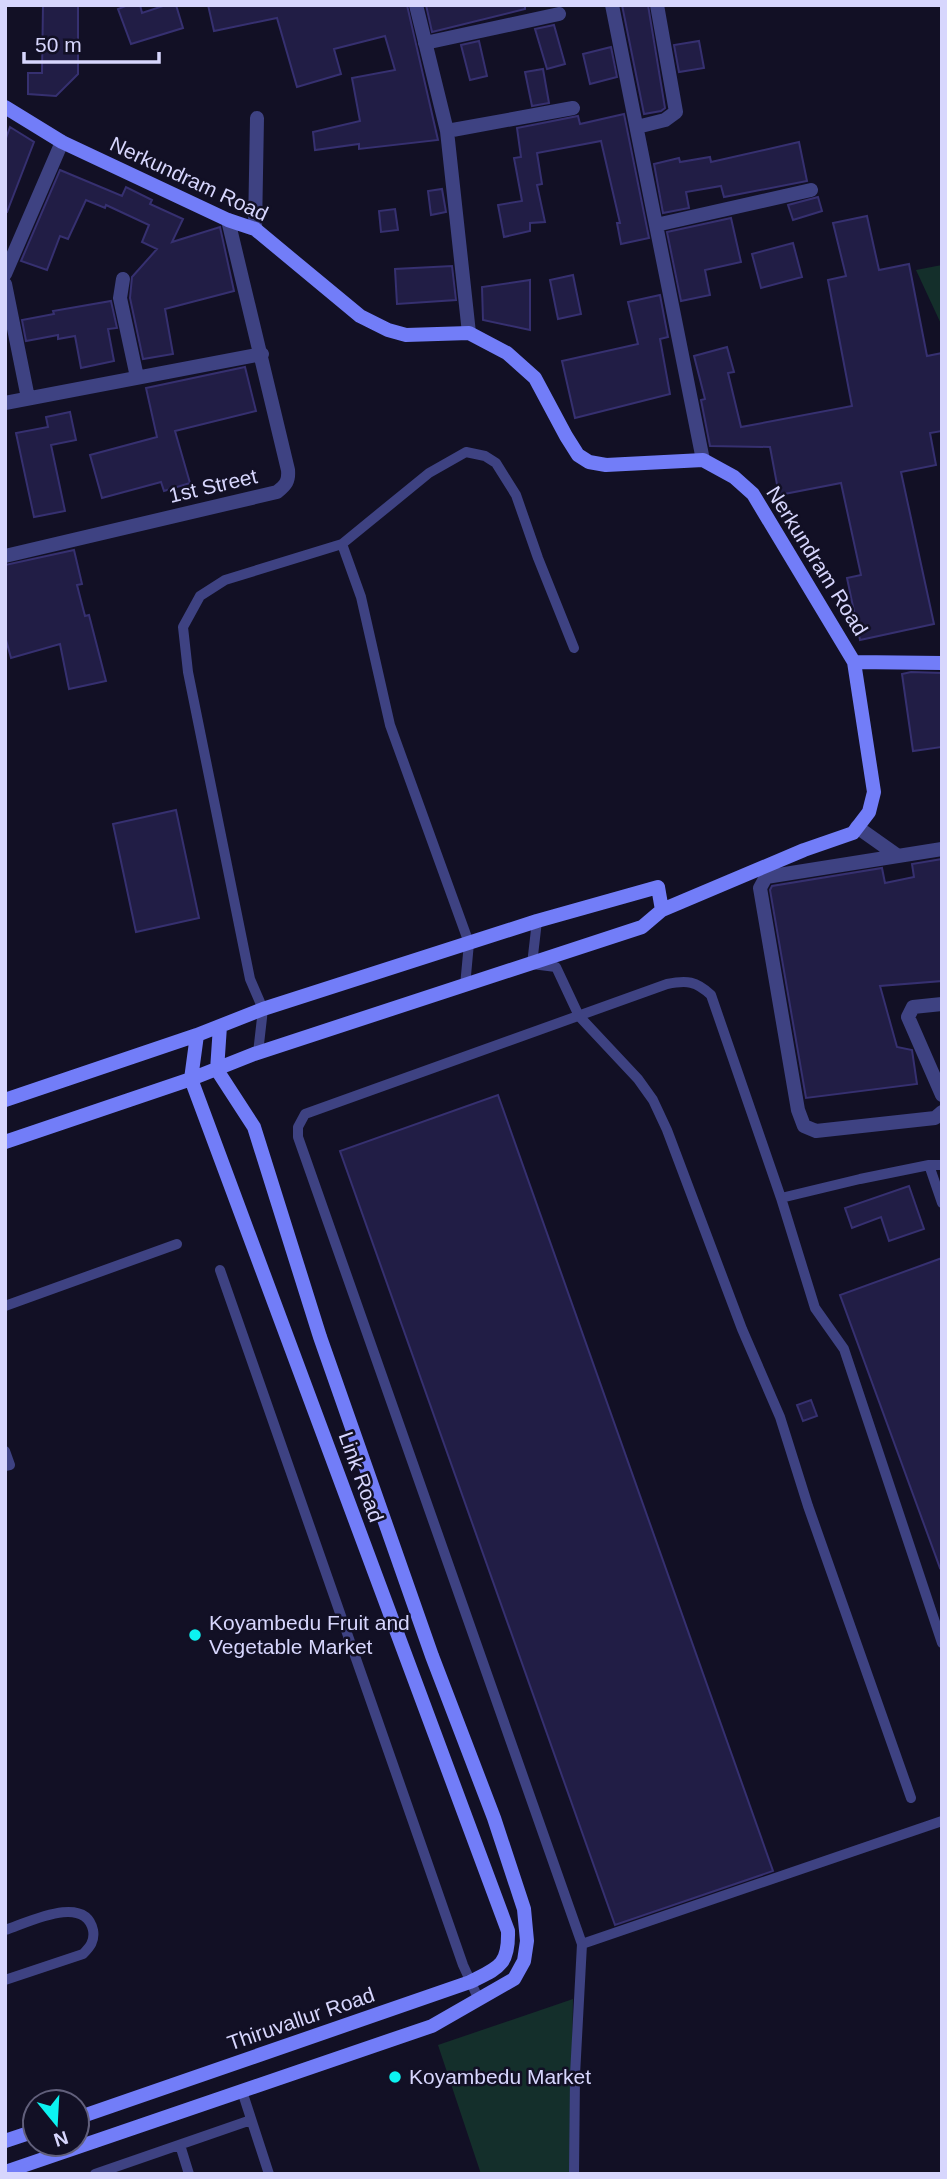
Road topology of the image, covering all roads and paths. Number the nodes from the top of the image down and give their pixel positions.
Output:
1 (416, 5) edge
2 (612, 5) edge
3 (657, 5) edge
4 (559, 15) dead end
5 (425, 43) junction
6 (5, 107) edge
7 (573, 108) dead end
8 (257, 118) dead end
9 (638, 127) junction
10 (447, 131) junction
11 (62, 142) junction
12 (811, 190) dead end
13 (228, 220) junction
14 (656, 225) junction
15 (255, 229) junction
16 (5, 274) edge
17 (122, 279) dead end
18 (5, 284) edge
19 (469, 333) junction
20 (262, 354) junction
21 (137, 377) junction
22 (28, 398) junction
23 (5, 403) edge
24 (703, 460) junction
25 (342, 544) junction
26 (5, 556) edge
27 (574, 648) dead end
28 (854, 662) junction
29 (942, 663) edge
30 (857, 827) junction
31 (942, 849) edge
32 (804, 850) junction
33 (898, 856) junction
34 (810, 869) junction
35 (662, 910) junction
36 (537, 921) junction
37 (469, 943) junction
38 (533, 964) junction
39 (465, 986) junction
40 (942, 1004) edge
41 (263, 1009) junction
42 (579, 1016) junction
43 (220, 1026) junction
44 (197, 1035) junction
45 (258, 1053) junction
46 (217, 1070) junction
47 (191, 1079) junction
48 (942, 1095) edge
49 (5, 1100) edge
50 (942, 1112) edge
51 (5, 1142) edge
52 (929, 1165) junction
53 (942, 1165) edge
54 (781, 1198) junction
55 (942, 1203) edge
56 (177, 1244) dead end
57 (220, 1270) dead end
58 (5, 1306) edge
59 (5, 1451) edge
60 (5, 1466) edge
61 (942, 1643) edge
62 (911, 1798) dead end
63 (942, 1821) edge
64 (5, 1930) edge
65 (508, 1931) joint
66 (583, 1944) junction
67 (5, 1980) edge
68 (470, 1982) junction
69 (479, 2000) junction
70 (242, 2091) junction
71 (91, 2113) edge
72 (251, 2120) junction
73 (180, 2145) junction
74 (118, 2170) edge
75 (5, 2172) edge
76 (96, 2174) edge
77 (189, 2174) edge
78 (269, 2174) edge
79 (574, 2174) edge

1 - 5 street
2 - 9 street
3 - 9 street
4 - 5 street
5 - 10 street
6 - 11 street, Nerkundram Road
7 - 10 street
8 - 15 street
9 - 14 street
10 - 19 street
11 - 13 street, Nerkundram Road
11 - 16 street
12 - 14 street
13 - 15 street, Nerkundram Road
13 - 20 street, 1st Street
14 - 24 street
15 - 19 street, Nerkundram Road
17 - 21 street
18 - 22 street
19 - 24 street, Nerkundram Road
20 - 21 street
20 - 26 street, 1st Street
21 - 22 street
22 - 23 street
24 - 28 street, Nerkundram Road
25 - 27 lane
25 - 37 lane
25 - 41 lane
28 - 29 street, Nerkundram Road
28 - 30 street
30 - 32 street
30 - 33 street
31 - 33 street
32 - 34 street
32 - 35 street
33 - 34 street
34 - 50 street
35 - 36 street
35 - 38 street
36 - 37 street
36 - 38 lane
37 - 39 lane
37 - 41 street
38 - 39 street
38 - 42 lane
39 - 45 street
40 - 48 street
41 - 43 street
41 - 45 lane
42 - 54 lane
42 - 62 lane
42 - 66 lane
43 - 44 street
43 - 46 street
44 - 47 street, Link Road
44 - 49 street
45 - 46 street
46 - 47 street
46 - 69 street
47 - 51 street
47 - 65 street, Link Road
52 - 53 lane
52 - 54 lane
52 - 55 lane
54 - 61 lane
56 - 58 lane
57 - 68 lane
59 - 60 lane
63 - 66 lane
64 - 67 lane
65 - 68 street, Thiruvallur Road
66 - 79 lane
68 - 69 lane
68 - 71 street, Thiruvallur Road
69 - 70 street
70 - 72 lane
70 - 75 street
72 - 73 lane
72 - 78 lane
73 - 74 lane
73 - 77 lane
74 - 76 lane

